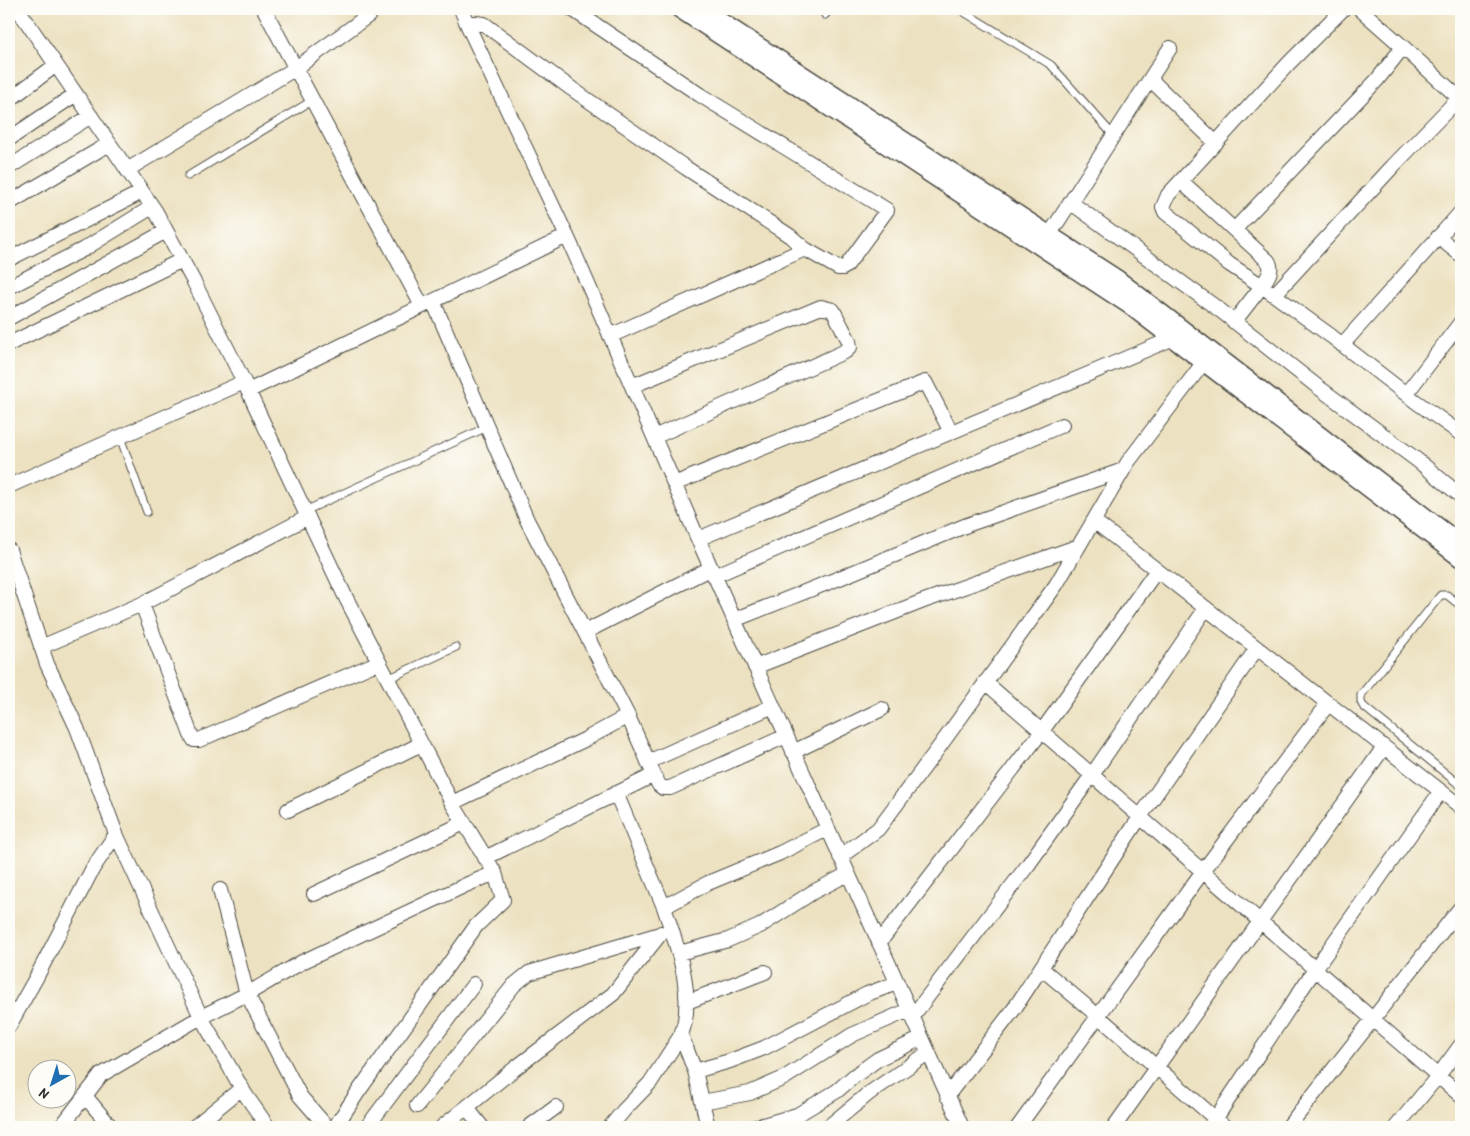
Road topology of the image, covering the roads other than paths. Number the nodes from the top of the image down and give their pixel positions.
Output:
1 (18, 9) edge
2 (264, 9) edge
3 (373, 9) edge
4 (572, 9) edge
5 (679, 9) edge
6 (702, 9) edge
7 (959, 9) edge
8 (1343, 9) edge
9 (1360, 9) edge
10 (464, 15) edge
11 (1170, 48) dead end
12 (1403, 48) junction
13 (56, 65) junction
14 (296, 68) junction
15 (1150, 79) junction
16 (76, 94) junction
17 (1460, 97) edge
18 (9, 100) edge
19 (313, 100) junction
20 (91, 116) junction
21 (1113, 135) junction
22 (9, 139) edge
23 (1216, 143) junction
24 (110, 144) junction
25 (11, 166) dead end
26 (127, 170) junction
27 (188, 176) dead end
28 (1181, 182) junction
29 (142, 192) junction
30 (1070, 202) junction
31 (9, 203) edge
32 (152, 207) junction
33 (1461, 212) edge
34 (1234, 230) junction
35 (166, 231) junction
36 (567, 236) junction
37 (1438, 237) junction
38 (1045, 241) junction
39 (805, 249) junction
40 (1461, 255) edge
41 (9, 259) edge
42 (182, 260) junction
43 (9, 286) edge
44 (1262, 286) junction
45 (1275, 294) junction
46 (427, 303) junction
47 (9, 318) edge
48 (1234, 322) junction
49 (1459, 329) edge
50 (1179, 335) junction
51 (610, 336) junction
52 (9, 344) edge
53 (1342, 345) junction
54 (1204, 362) junction
55 (246, 386) junction
56 (632, 386) junction
57 (1406, 394) junction
58 (1062, 425) dead end
59 (487, 427) junction
60 (950, 432) junction
61 (1461, 434) edge
62 (120, 436) junction
63 (654, 437) junction
64 (1124, 470) junction
65 (674, 484) junction
66 (9, 486) edge
67 (1461, 496) edge
68 (147, 512) dead end
69 (306, 514) junction
70 (1094, 521) junction
71 (698, 539) junction
72 (1079, 546) junction
73 (1459, 548) edge
74 (9, 550) edge
75 (1157, 570) junction
76 (713, 572) junction
77 (142, 604) junction
78 (1461, 606) edge
79 (1206, 608) junction
80 (734, 620) junction
81 (585, 632) junction
82 (41, 647) junction
83 (456, 647) dead end
84 (1257, 648) junction
85 (379, 662) junction
86 (755, 667) junction
87 (388, 679) junction
88 (986, 682) junction
89 (1328, 704) junction
90 (773, 706) junction
91 (882, 709) dead end
92 (628, 716) junction
93 (1042, 731) junction
94 (786, 736) junction
95 (422, 744) junction
96 (1384, 746) junction
97 (793, 752) junction
98 (651, 768) junction
99 (1092, 775) junction
100 (1461, 786) edge
101 (1441, 791) junction
102 (616, 793) junction
103 (452, 803) junction
104 (1461, 807) edge
105 (288, 810) dead end
106 (1140, 816) junction
107 (464, 823) junction
108 (827, 829) junction
109 (116, 834) junction
110 (840, 857) junction
111 (485, 858) junction
112 (1203, 872) junction
113 (495, 873) junction
114 (848, 874) junction
115 (220, 890) dead end
116 (314, 894) dead end
117 (664, 907) junction
118 (1461, 907) edge
119 (1260, 921) junction
120 (669, 922) junction
121 (660, 934) junction
122 (879, 943) junction
123 (679, 953) junction
124 (1041, 968) junction
125 (1315, 969) junction
126 (765, 972) dead end
127 (897, 982) junction
128 (474, 984) dead end
129 (248, 994) junction
130 (687, 1002) junction
131 (910, 1013) junction
132 (1098, 1016) junction
133 (201, 1017) junction
134 (1372, 1019) junction
135 (9, 1026) edge
136 (681, 1035) junction
137 (922, 1038) junction
138 (1461, 1045) edge
139 (928, 1053) junction
140 (1156, 1067) junction
141 (695, 1071) junction
142 (1438, 1076) junction
143 (242, 1088) junction
144 (85, 1096) junction
145 (947, 1096) junction
146 (1461, 1096) edge
147 (702, 1102) junction
148 (417, 1106) dead end
149 (556, 1107) dead end
150 (467, 1108) junction
151 (1217, 1124) edge
152 (959, 1126) edge
153 (61, 1127) edge
154 (111, 1127) edge
155 (194, 1127) edge
156 (268, 1127) edge
157 (328, 1127) edge
158 (335, 1127) edge
159 (367, 1127) edge
160 (442, 1127) edge
161 (482, 1127) edge
162 (529, 1127) edge
163 (610, 1127) edge
164 (708, 1127) edge
165 (756, 1127) edge
166 (828, 1127) edge
167 (1018, 1127) edge
168 (1114, 1127) edge
169 (1288, 1127) edge
170 (1396, 1127) edge

1 - 13 street
2 - 14 street
3 - 14 street
4 - 39 street
5 - 38 street
6 - 38 street
7 - 21 lane
8 - 23 street
9 - 12 street
10 - 36 street
10 - 39 street
11 - 15 street
12 - 17 street
12 - 34 street
13 - 16 street
13 - 18 street
14 - 19 street
14 - 26 street
15 - 21 street
15 - 23 street
16 - 20 street
16 - 22 street
17 - 45 street
19 - 27 lane
19 - 46 street
20 - 24 street
20 - 25 street
21 - 30 street
23 - 28 street
24 - 26 street
24 - 31 street
26 - 29 street
28 - 34 street
28 - 44 street
29 - 32 street
29 - 41 street
30 - 38 street
30 - 48 street
32 - 35 street
32 - 43 street
33 - 37 street
34 - 44 street
35 - 42 street
35 - 47 street
36 - 46 street
36 - 51 street
37 - 40 street
37 - 53 street
38 - 50 street
39 - 51 street
42 - 52 street
42 - 55 street
44 - 45 street
44 - 48 street
45 - 53 street
46 - 55 street
46 - 59 street
48 - 67 street
49 - 57 street
50 - 54 street
50 - 60 street
50 - 73 street
51 - 56 street
53 - 57 street
54 - 64 street
54 - 73 street
55 - 62 street
55 - 69 street
56 - 63 street
56 - 63 street
57 - 61 street
58 - 76 street
59 - 69 lane
59 - 81 street
60 - 65 street
60 - 71 street
62 - 66 street
62 - 68 lane
63 - 65 street
64 - 70 street
64 - 80 street
65 - 71 street
69 - 77 street
69 - 85 street
70 - 72 street
70 - 75 street
71 - 76 street
72 - 86 street
72 - 88 street
74 - 82 street
75 - 79 street
75 - 93 street
76 - 80 street
76 - 81 street
77 - 82 street
77 - 85 street
78 - 100 lane
79 - 84 street
79 - 99 street
80 - 86 street
81 - 92 street
82 - 109 street
83 - 87 lane
84 - 89 street
84 - 106 street
85 - 87 street
86 - 90 street
87 - 95 street
88 - 93 street
88 - 110 street
89 - 96 street
89 - 112 street
90 - 94 street
90 - 98 street
91 - 97 street
92 - 98 street
92 - 103 street
93 - 99 street
93 - 122 street
94 - 97 street
94 - 98 street
95 - 103 street
95 - 105 street
96 - 101 street
96 - 119 street
97 - 108 street
98 - 102 street
99 - 106 street
99 - 131 street
101 - 104 street
101 - 125 street
102 - 111 street
102 - 117 street
103 - 107 street
106 - 112 street
106 - 124 street
107 - 111 street
107 - 116 street
108 - 110 street
108 - 117 street
109 - 133 street
109 - 135 street
110 - 114 street
111 - 113 street
112 - 119 street
112 - 132 street
113 - 129 street
113 - 158 street
114 - 122 street
114 - 123 street
115 - 129 street
117 - 120 street
118 - 134 street
119 - 125 street
119 - 140 street
120 - 121 street
120 - 123 street
121 - 148 street
121 - 150 street
122 - 127 street
123 - 130 street
124 - 132 street
124 - 145 street
125 - 134 street
125 - 151 street
126 - 130 street
127 - 131 street
127 - 141 street
128 - 159 street
129 - 133 street
129 - 157 street
130 - 136 street
131 - 137 street
131 - 147 street
132 - 140 street
132 - 167 street
133 - 143 street
133 - 144 street
134 - 142 street
134 - 169 street
136 - 141 street
136 - 163 street
137 - 139 street
137 - 165 street
138 - 142 street
139 - 145 street
139 - 166 street
140 - 151 street
140 - 168 street
141 - 147 street
142 - 146 street
142 - 170 street
143 - 155 street
143 - 156 street
144 - 153 street
144 - 154 street
145 - 152 street
147 - 164 street
149 - 162 street
150 - 160 street
150 - 161 street

